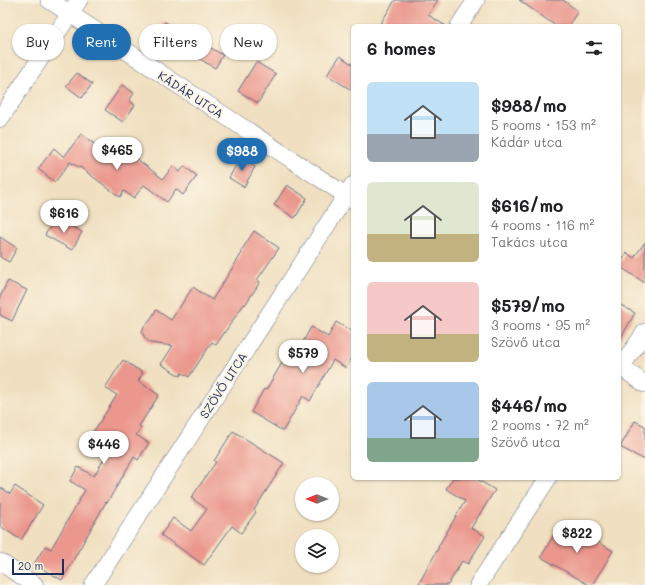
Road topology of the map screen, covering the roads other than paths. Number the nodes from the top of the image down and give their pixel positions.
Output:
1 (49, 0) edge
2 (476, 0) edge
3 (74, 7) edge
4 (460, 24) edge
5 (0, 119) edge
6 (351, 194) edge
7 (645, 332) edge
8 (621, 367) edge
9 (621, 369) edge
10 (645, 384) edge
11 (547, 480) edge
12 (0, 562) edge
13 (35, 585) edge
14 (93, 585) edge
15 (478, 585) edge

1 - 3 street, KÁDÁR UTCA
2 - 4 street
3 - 5 street
3 - 6 street, KÁDÁR UTCA
6 - 14 street, SZÖVŐ UTCA
7 - 8 street
9 - 10 street
11 - 15 street
12 - 13 street

